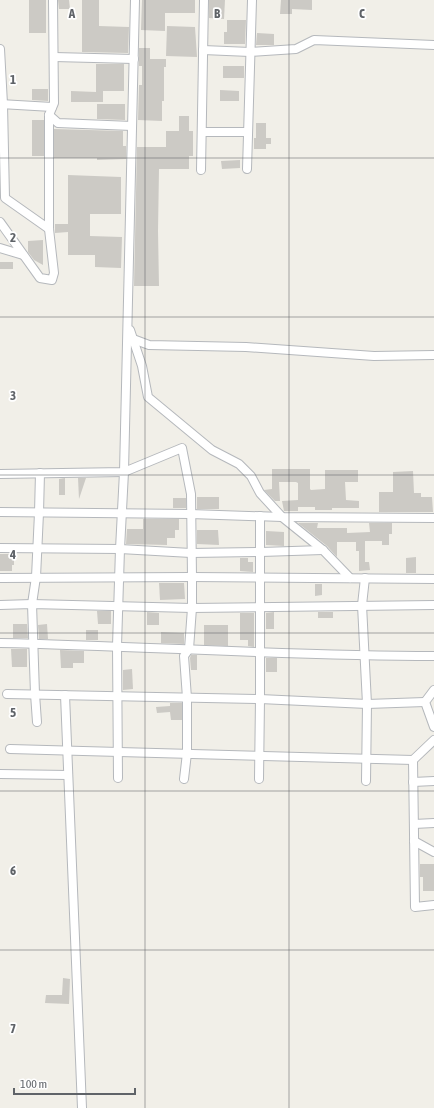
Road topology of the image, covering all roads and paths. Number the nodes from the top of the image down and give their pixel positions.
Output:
1 (53, 0) edge
2 (135, 0) edge
3 (204, 0) edge
4 (252, 0) edge
5 (434, 46) edge
6 (0, 49) edge
7 (203, 50) junction
8 (250, 52) junction
9 (54, 57) junction
10 (134, 59) junction
11 (1, 104) edge
12 (51, 111) junction
13 (132, 126) junction
14 (202, 132) junction
15 (248, 132) junction
16 (247, 169) dead end
17 (201, 170) dead end
18 (0, 222) edge
19 (49, 229) junction
20 (0, 248) edge
21 (24, 255) junction
22 (128, 324) junction
23 (133, 339) junction
24 (434, 355) edge
25 (124, 472) junction
26 (40, 473) junction
27 (0, 474) edge
28 (0, 512) edge
29 (39, 513) junction
30 (122, 513) junction
31 (190, 514) junction
32 (260, 516) junction
33 (282, 517) junction
34 (434, 518) edge
35 (0, 548) edge
36 (37, 548) junction
37 (120, 549) junction
38 (323, 550) junction
39 (261, 552) junction
40 (191, 553) junction
41 (36, 577) junction
42 (192, 577) junction
43 (260, 577) junction
44 (0, 578) edge
45 (119, 578) junction
46 (350, 578) junction
47 (365, 578) junction
48 (434, 579) edge
49 (32, 604) junction
50 (0, 605) edge
51 (362, 605) junction
52 (434, 605) edge
53 (118, 606) junction
54 (260, 607) junction
55 (192, 608) junction
56 (0, 643) edge
57 (33, 644) junction
58 (117, 646) junction
59 (189, 649) junction
60 (260, 652) junction
61 (364, 656) junction
62 (434, 656) edge
63 (434, 690) edge
64 (7, 694) dead end
65 (35, 694) junction
66 (65, 695) junction
67 (117, 697) junction
68 (187, 698) junction
69 (260, 699) junction
70 (425, 702) junction
71 (366, 704) junction
72 (37, 722) dead end
73 (434, 727) edge
74 (434, 740) edge
75 (10, 748) dead end
76 (67, 750) junction
77 (119, 752) junction
78 (187, 753) junction
79 (259, 756) junction
80 (366, 758) junction
81 (413, 760) junction
82 (0, 774) edge
83 (68, 775) junction
84 (118, 778) dead end
85 (184, 779) dead end
86 (259, 779) dead end
87 (366, 781) dead end
88 (434, 781) edge
89 (413, 782) junction
90 (434, 823) edge
91 (414, 824) junction
92 (414, 842) junction
93 (434, 852) edge
94 (434, 905) edge
95 (82, 1108) edge

1 - 9 street
2 - 10 street
3 - 7 street
4 - 8 street
5 - 8 street
6 - 11 street
7 - 8 street
7 - 14 street
8 - 15 street
9 - 10 street
9 - 12 street
10 - 13 street
11 - 12 street
11 - 19 street
12 - 13 street
12 - 19 street
13 - 22 street
14 - 15 street
14 - 17 street
15 - 16 street
18 - 21 street
19 - 21 street
20 - 21 street
22 - 23 street
22 - 25 street
23 - 24 street
23 - 33 street
25 - 26 street
25 - 30 street
25 - 31 street
26 - 27 street
26 - 29 street
28 - 29 street
29 - 30 street
29 - 36 street
30 - 31 street
30 - 37 street
31 - 32 street
31 - 40 street
32 - 33 street
32 - 39 street
33 - 34 street
33 - 38 street
35 - 36 street
36 - 37 street
36 - 41 street
37 - 40 street
37 - 45 street
38 - 39 street
38 - 46 street
39 - 40 street
39 - 43 street
40 - 42 street
41 - 44 street
41 - 45 street
41 - 49 street
42 - 43 street
42 - 45 street
42 - 55 street
43 - 46 street
43 - 54 street
45 - 53 street
46 - 47 street
47 - 48 street
47 - 51 street
49 - 50 street
49 - 53 street
49 - 57 street
51 - 52 street
51 - 54 street
51 - 61 street
53 - 55 street
53 - 58 street
54 - 55 street
54 - 60 street
55 - 59 street
56 - 57 street
57 - 58 street
57 - 65 street
58 - 59 street
58 - 67 street
59 - 60 street
59 - 68 street
60 - 61 street
60 - 69 street
61 - 62 street
61 - 71 street
63 - 70 street
64 - 65 street
65 - 66 street
65 - 72 street
66 - 67 street
66 - 76 street
67 - 68 street
67 - 77 street
68 - 69 street
68 - 78 street
69 - 71 street
69 - 79 street
70 - 71 street
70 - 73 street
71 - 80 street
74 - 81 street
75 - 76 street
76 - 77 street
76 - 83 street
77 - 78 street
77 - 84 street
78 - 79 street
78 - 85 street
79 - 80 street
79 - 86 street
80 - 81 street
80 - 87 street
81 - 89 street
82 - 83 street
83 - 95 street
88 - 89 street
89 - 91 street
90 - 91 street
91 - 92 street
92 - 93 street
92 - 94 street

